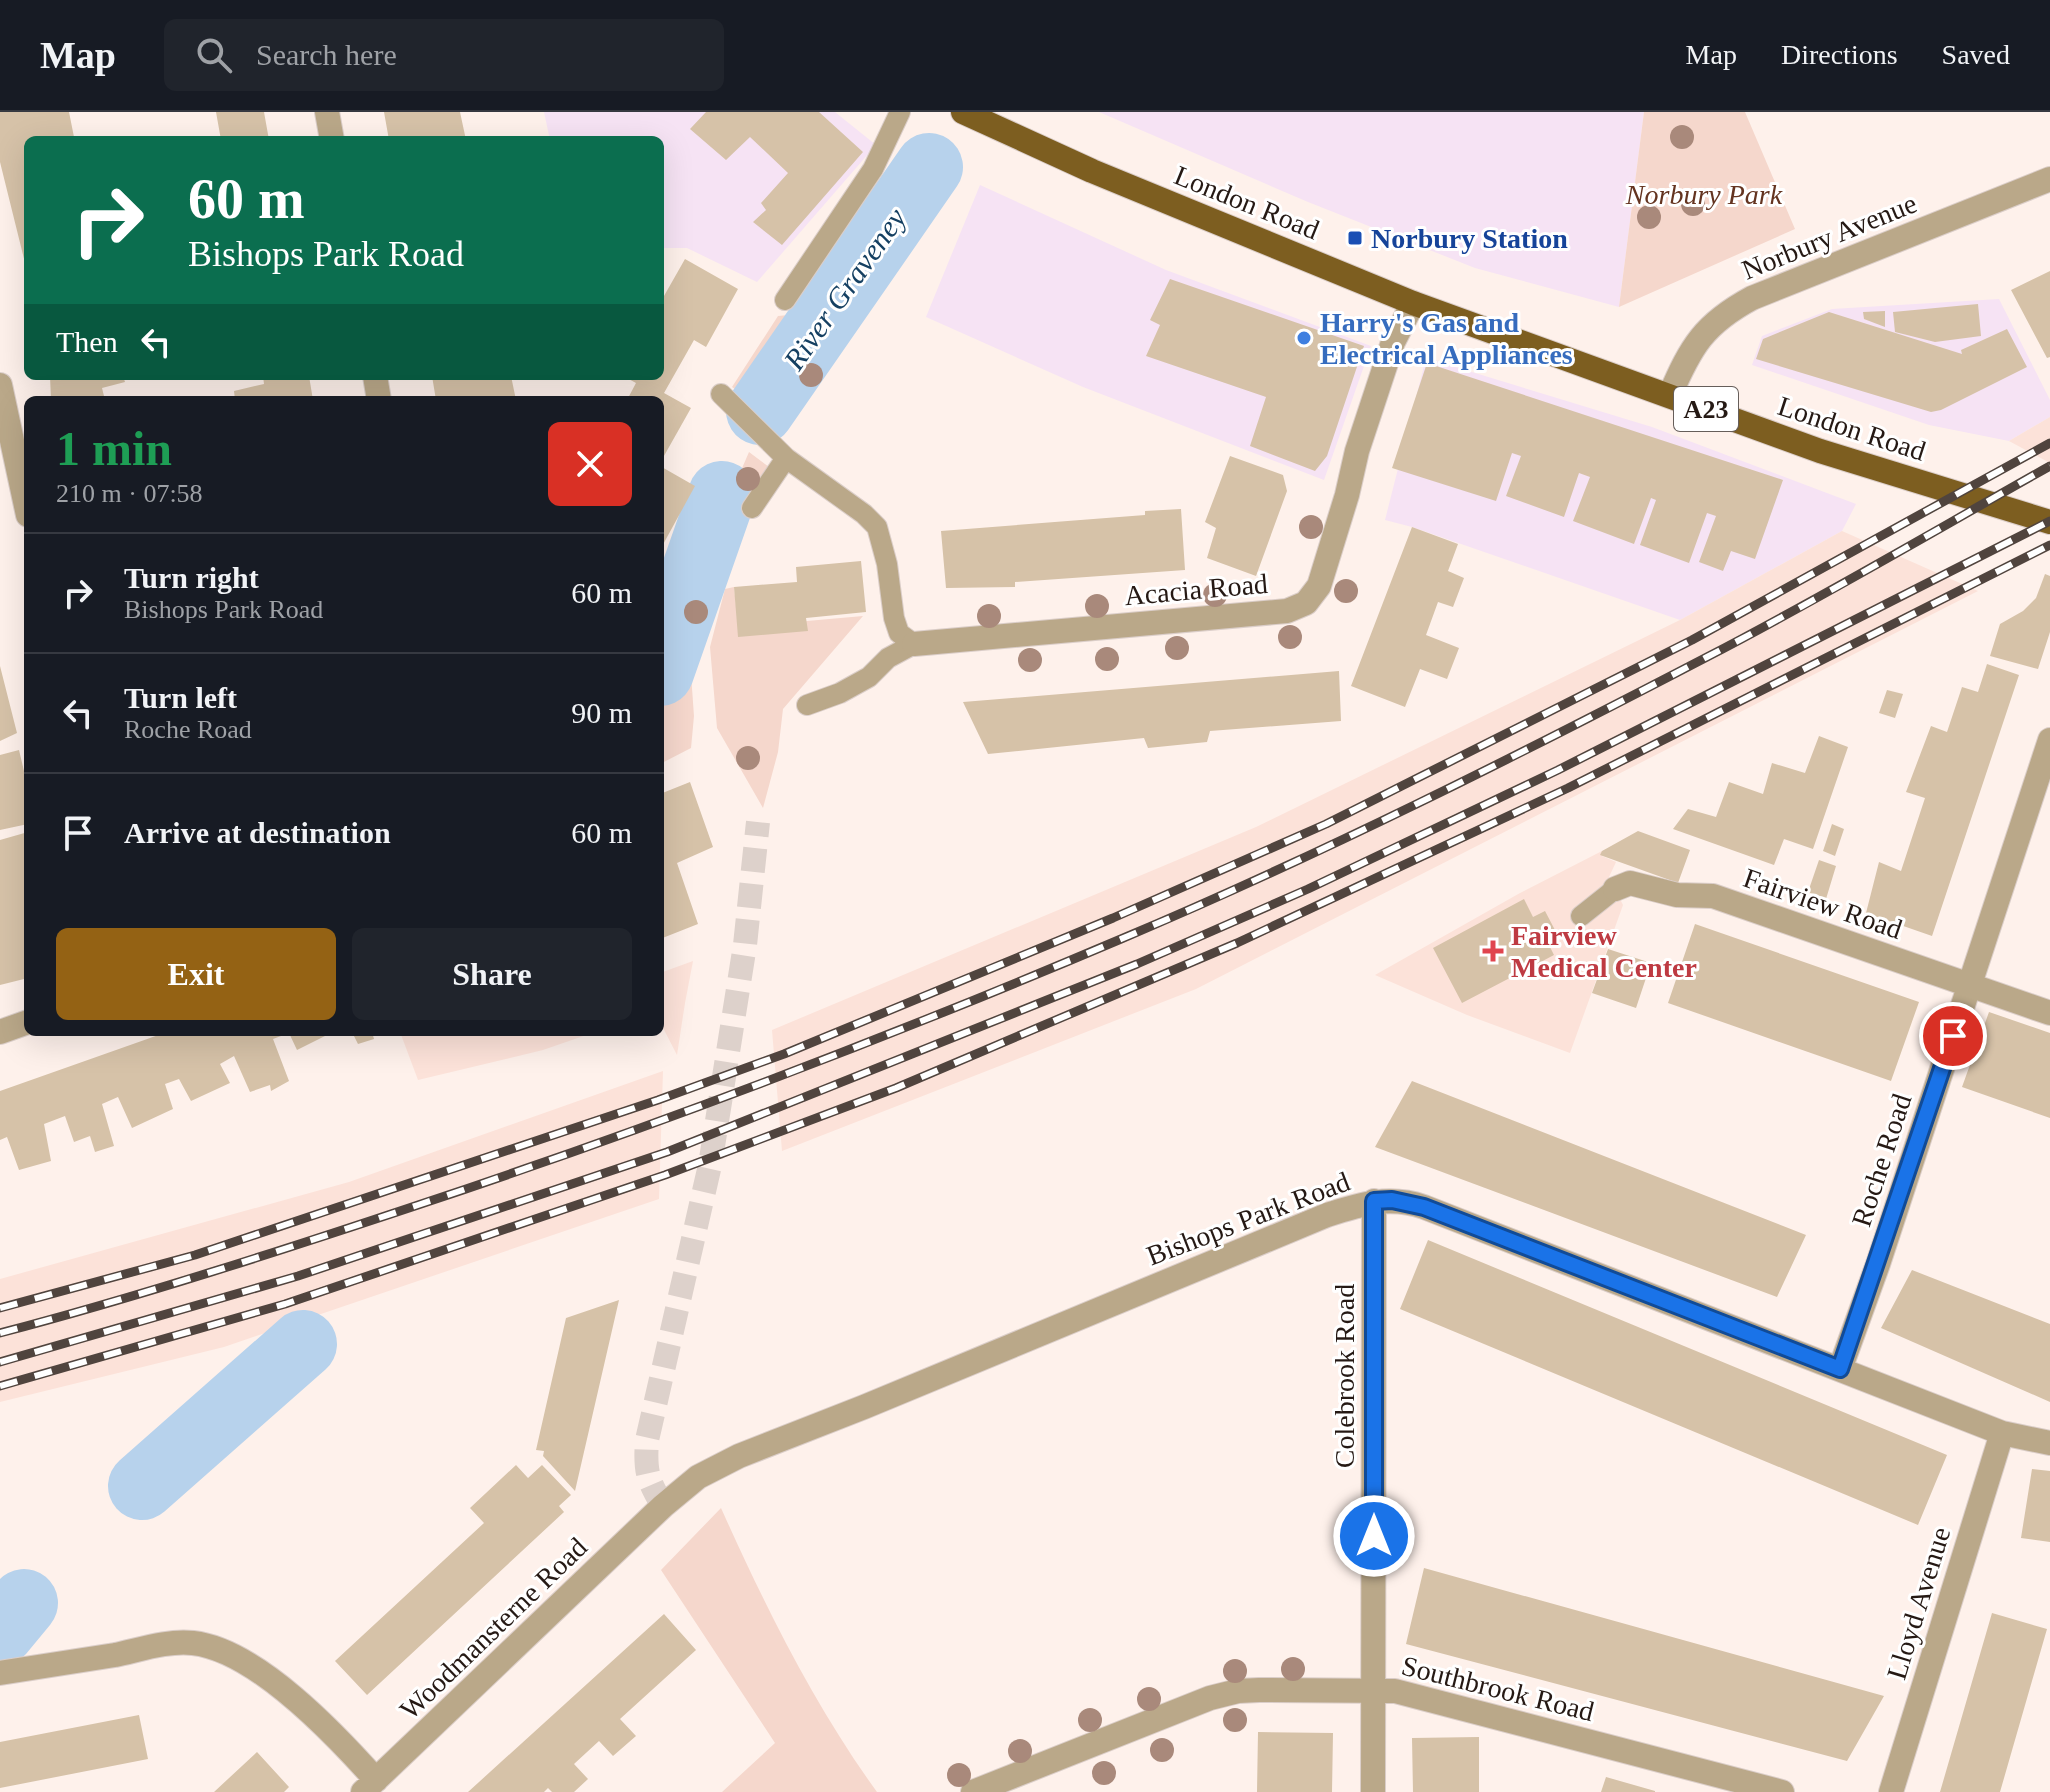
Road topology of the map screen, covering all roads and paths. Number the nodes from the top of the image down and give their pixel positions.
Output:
1 (327, 112) edge
2 (900, 112) edge
3 (969, 113) edge
4 (331, 136) edge
5 (2050, 179) edge
6 (785, 300) dead end
7 (1413, 303) junction
8 (0, 385) edge
9 (721, 394) dead end
10 (1670, 395) junction
11 (786, 458) junction
12 (24, 496) edge
13 (752, 508) dead end
14 (2050, 522) edge
15 (914, 644) junction
16 (807, 705) dead end
17 (2050, 740) edge
18 (1615, 889) joint
19 (1581, 916) dead end
20 (1970, 986) junction
21 (2050, 1013) edge
22 (24, 1023) edge
23 (0, 1032) edge
24 (1374, 1201) junction
25 (1840, 1369) junction
26 (2002, 1433) junction
27 (2050, 1443) edge
28 (663, 1506) joint
29 (0, 1673) edge
30 (1373, 1691) junction
31 (369, 1786) edge
32 (973, 1792) edge
33 (1373, 1792) edge
34 (1782, 1792) edge
35 (1891, 1792) edge

1 - 4 street
2 - 6 lane
3 - 7 highway, London Road / A23
5 - 10 street, Norbury Avenue
7 - 10 highway, London Road / A23
7 - 15 street, Acacia Road
8 - 12 street
9 - 11 lane
10 - 14 highway, London Road / A23
11 - 13 lane
11 - 15 lane
15 - 16 lane
17 - 20 street, Roche Road
18 - 19 lane, Fairview Road
18 - 20 street, Fairview Road
20 - 21 street, Fairview Road
20 - 25 street, Roche Road
22 - 23 street
24 - 25 street, Bishops Park Road
24 - 28 street, Bishops Park Road
24 - 30 street, Colebrook Road
25 - 26 street, Bishops Park Road
26 - 27 street, Bishops Park Road
26 - 35 street, Lloyd Avenue
28 - 31 street, Woodmansterne Road
29 - 31 street
30 - 32 street, Southbrook Road
30 - 33 street, Colebrook Road
30 - 34 street, Southbrook Road

